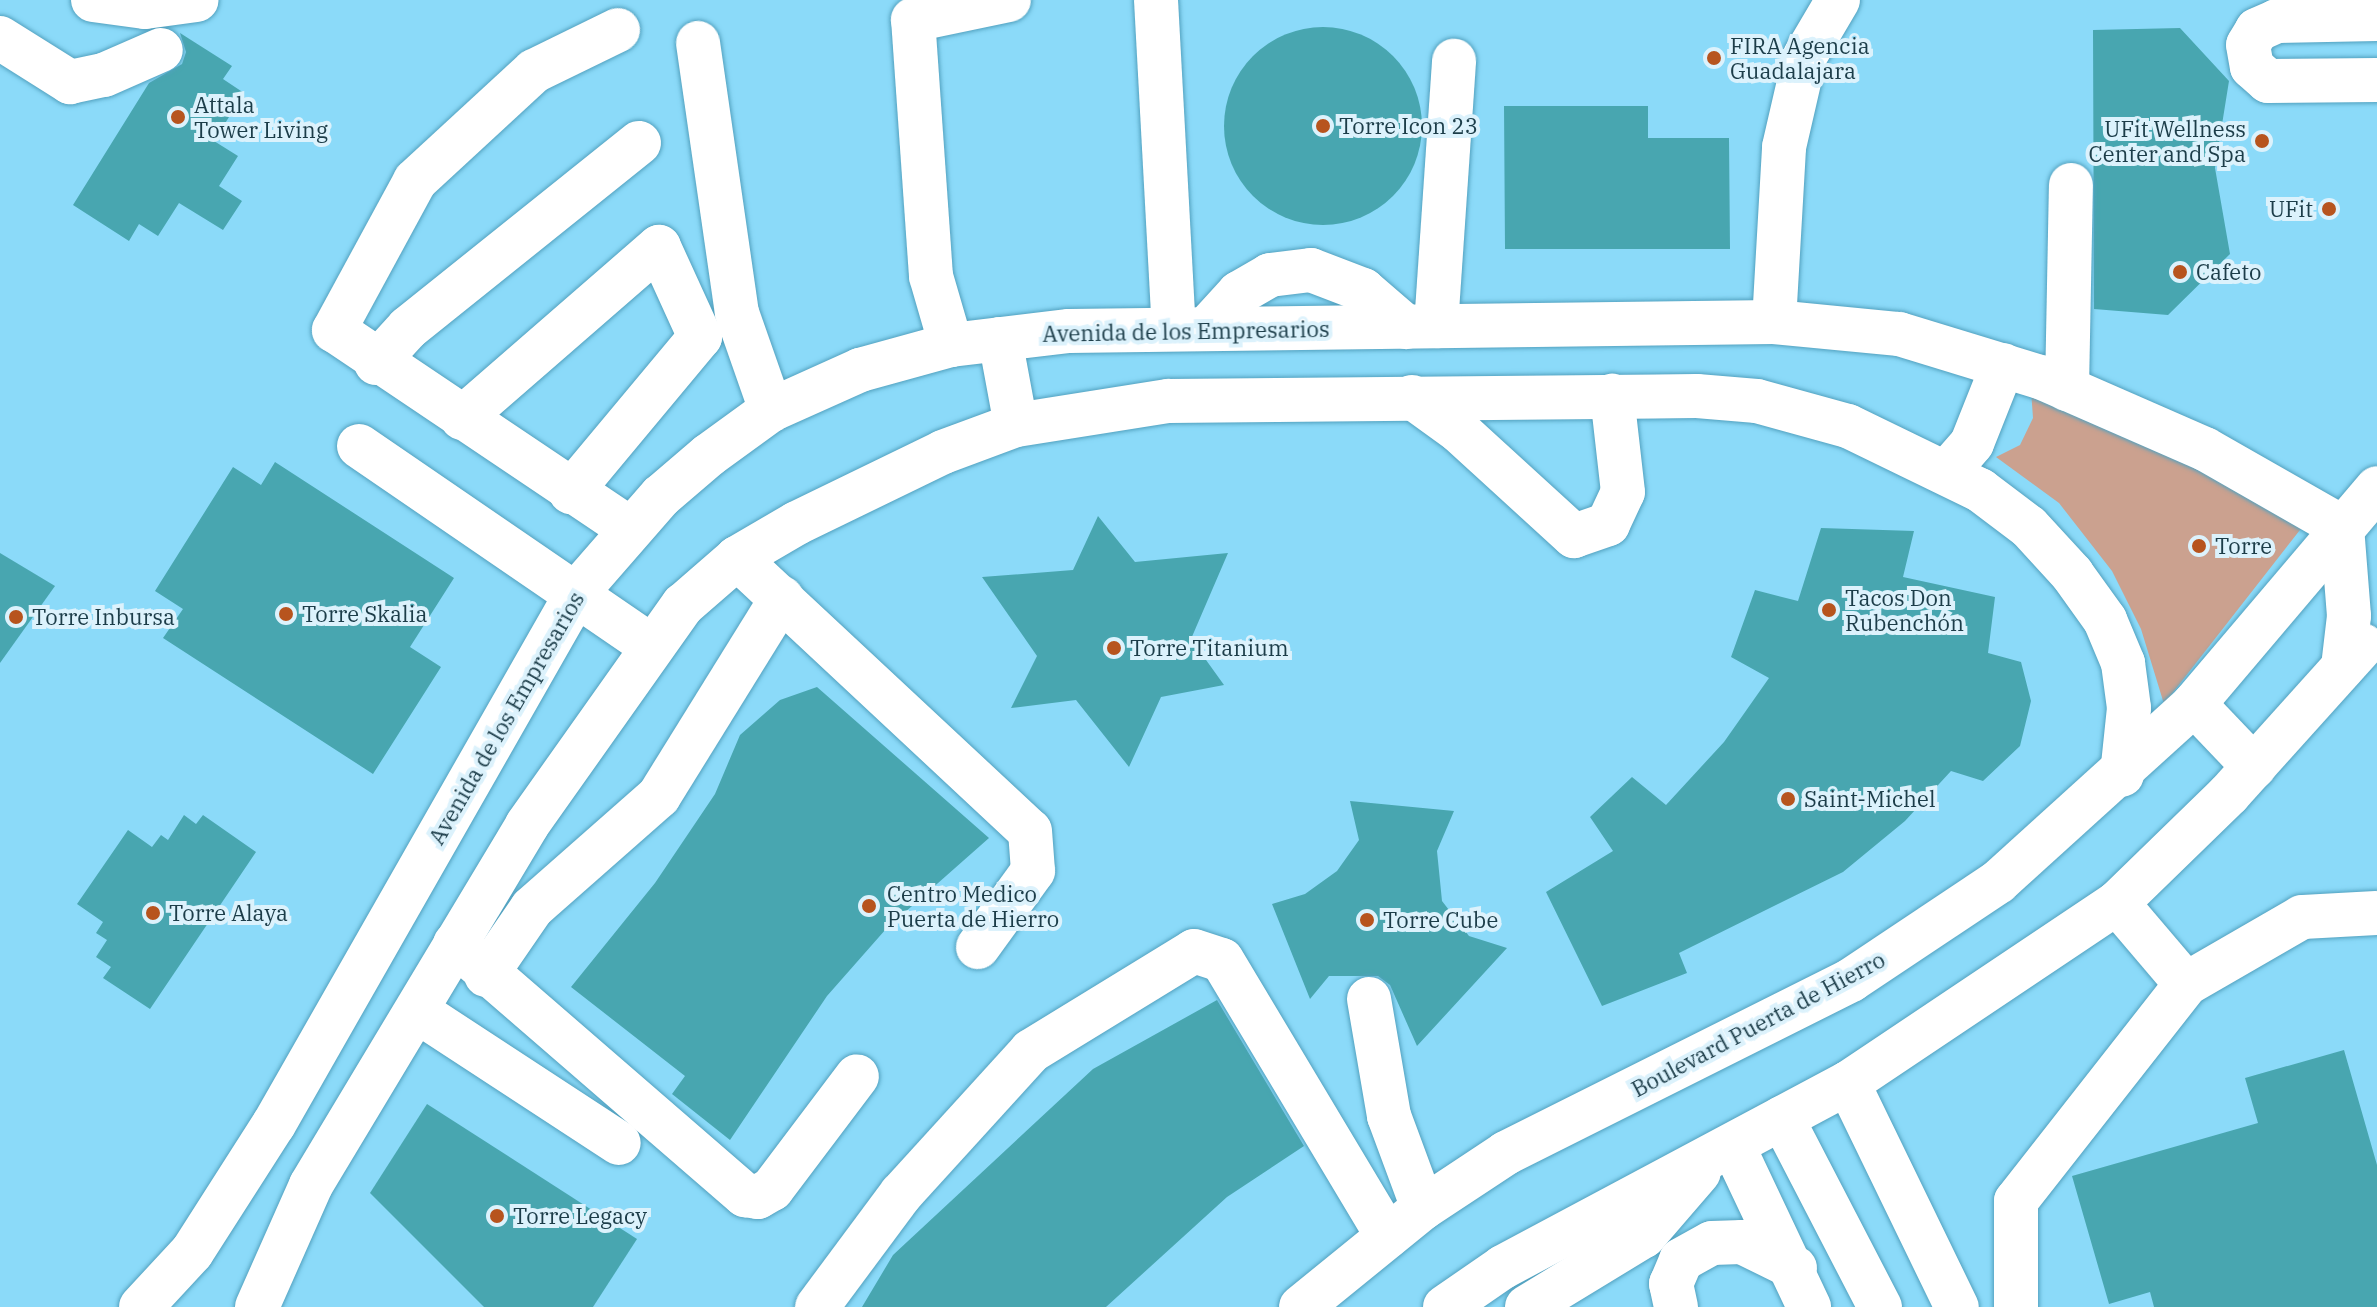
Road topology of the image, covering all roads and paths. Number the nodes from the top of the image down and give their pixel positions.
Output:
1 (197, 0) edge
2 (1009, 0) edge
3 (1156, 0) edge
4 (1838, 0) edge
5 (109, 2) edge
6 (2377, 19) edge
7 (618, 30) dead end
8 (0, 38) edge
9 (698, 43) dead end
10 (161, 50) dead end
11 (1454, 61) dead end
12 (104, 75) junction
13 (2377, 80) edge
14 (639, 143) dead end
15 (2071, 185) dead end
16 (1774, 322) junction
17 (1421, 326) junction
18 (1190, 329) junction
19 (1000, 339) junction
20 (951, 345) junction
21 (376, 363) junction
22 (2003, 365) junction
23 (2067, 389) junction
24 (1612, 396) junction
25 (1412, 397) junction
26 (771, 410) junction
27 (462, 418) junction
28 (1016, 425) junction
29 (359, 446) dead end
30 (1947, 472) junction
31 (2377, 488) edge
32 (571, 492) junction
33 (2342, 527) junction
34 (630, 529) junction
35 (737, 558) junction
36 (578, 591) junction
37 (782, 598) junction
38 (2377, 629) edge
39 (651, 646) junction
40 (2343, 667) junction
41 (2194, 704) junction
42 (2254, 767) junction
43 (2122, 775) junction
44 (527, 825) junction
45 (587, 861) junction
46 (2117, 903) junction
47 (2377, 913) edge
48 (455, 944) junction
49 (978, 947) dead end
50 (486, 975) junction
51 (2186, 984) junction
52 (1369, 999) dead end
53 (417, 1011) junction
54 (857, 1076) dead end
55 (1848, 1083) junction
56 (1782, 1118) junction
57 (619, 1143) dead end
58 (1722, 1151) junction
59 (1423, 1208) junction
60 (1387, 1236) junction
61 (1802, 1288) edge
62 (141, 1307) edge
63 (257, 1307) edge
64 (817, 1307) edge
65 (1301, 1307) edge
66 (1445, 1307) edge
67 (1527, 1307) edge
68 (1676, 1307) edge
69 (1880, 1307) edge
70 (1957, 1307) edge
71 (2016, 1307) edge

1 - 5 street
2 - 20 street
3 - 18 street
4 - 16 street
5 - 12 street
6 - 13 street
7 - 21 street
8 - 12 street
9 - 26 street
10 - 12 street
11 - 17 street
14 - 21 street
15 - 23 street
16 - 17 street, Avenida de los Empresarios
16 - 22 street, Avenida de los Empresarios
17 - 18 street, Avenida de los Empresarios
17 - 18 street
18 - 19 street, Avenida de los Empresarios
19 - 20 street, Avenida de los Empresarios
19 - 28 street
20 - 26 street, Avenida de los Empresarios
21 - 27 street
22 - 23 street, Avenida de los Empresarios
22 - 30 street
23 - 33 street, Avenida de los Empresarios
24 - 25 street
24 - 25 street
24 - 30 street
25 - 28 street
26 - 34 street, Avenida de los Empresarios
27 - 32 street
27 - 32 street
28 - 35 street
29 - 36 street
30 - 43 street
31 - 33 street, Boulevard Puerta de Hierro
32 - 34 street
33 - 40 street
33 - 41 street, Boulevard Puerta de Hierro
34 - 36 street, Avenida de los Empresarios
35 - 37 street
35 - 39 street
36 - 39 street
36 - 62 street, Avenida de los Empresarios
37 - 45 street
37 - 49 street
38 - 40 street
39 - 44 street
40 - 42 street
41 - 42 street
41 - 43 street, Boulevard Puerta de Hierro
42 - 46 street
43 - 59 street, Boulevard Puerta de Hierro
44 - 45 street
44 - 48 street
45 - 50 street
46 - 51 street
46 - 55 street
47 - 51 street
48 - 50 street
48 - 53 street
50 - 54 street
51 - 71 street
52 - 59 street
53 - 57 street
53 - 63 street
55 - 56 street
55 - 70 street
56 - 58 street
56 - 69 street
58 - 61 street
58 - 66 street
58 - 67 street
59 - 60 street, Boulevard Puerta de Hierro
60 - 64 street
60 - 65 street, Boulevard Puerta de Hierro
61 - 68 street

